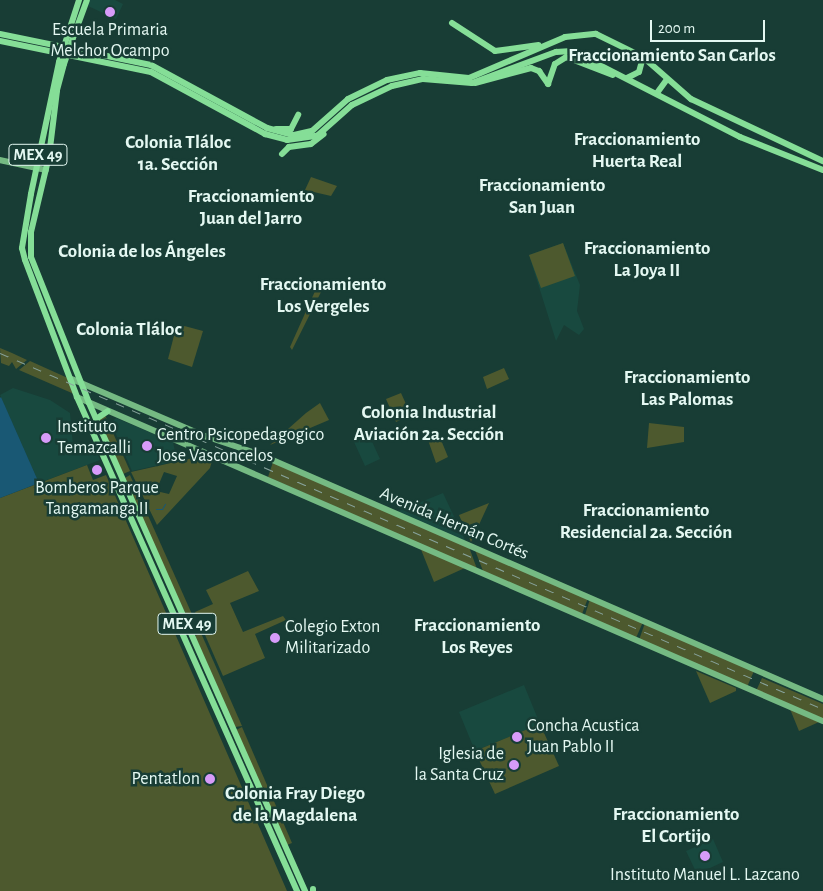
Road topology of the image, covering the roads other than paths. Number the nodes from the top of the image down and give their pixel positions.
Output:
1 (80, 5) edge
2 (452, 23) dead end
3 (0, 34) edge
4 (70, 36) junction
5 (0, 41) edge
6 (548, 44) junction
7 (643, 57) junction
8 (62, 63) junction
9 (628, 78) junction
10 (667, 79) junction
11 (472, 83) junction
12 (657, 93) junction
13 (298, 115) dead end
14 (267, 128) junction
15 (328, 128) junction
16 (282, 154) dead end
17 (0, 160) edge
18 (823, 161) edge
19 (36, 168) junction
20 (46, 170) junction
21 (823, 170) edge
22 (72, 379) junction
23 (81, 383) junction
24 (77, 396) junction
25 (89, 402) junction
26 (108, 411) junction
27 (96, 419) junction
28 (823, 699) edge
29 (823, 721) edge
30 (297, 891) edge
31 (305, 891) edge

1 - 4 main road, MEX 49
1 - 4 main road, MEX 49
2 - 6 main road
3 - 14 main road
4 - 8 main road, MEX 49, bridge
5 - 15 main road
6 - 7 main road
6 - 14 main road
7 - 9 main road
7 - 10 main road
8 - 19 main road, MEX 49
8 - 20 main road, MEX 49
9 - 11 main road
9 - 11 main road
9 - 12 main road
10 - 12 main road
10 - 18 main road
11 - 15 main road
12 - 21 main road
13 - 14 main road
15 - 16 main road
17 - 19 main road
19 - 20 main road
19 - 22 main road, MEX 49
20 - 23 main road, MEX 49
22 - 23 main road, Avenida Hernán Cortés
22 - 24 main road, MEX 49
23 - 25 main road, MEX 49
23 - 28 main road, Avenida Hernán Cortés
24 - 25 main road, Avenida Hernán Cortés
24 - 30 main road, MEX 49
25 - 26 main road, Avenida Hernán Cortés
25 - 27 main road, MEX 49
26 - 27 main road
26 - 29 main road, Avenida Hernán Cortés
27 - 31 main road, MEX 49

